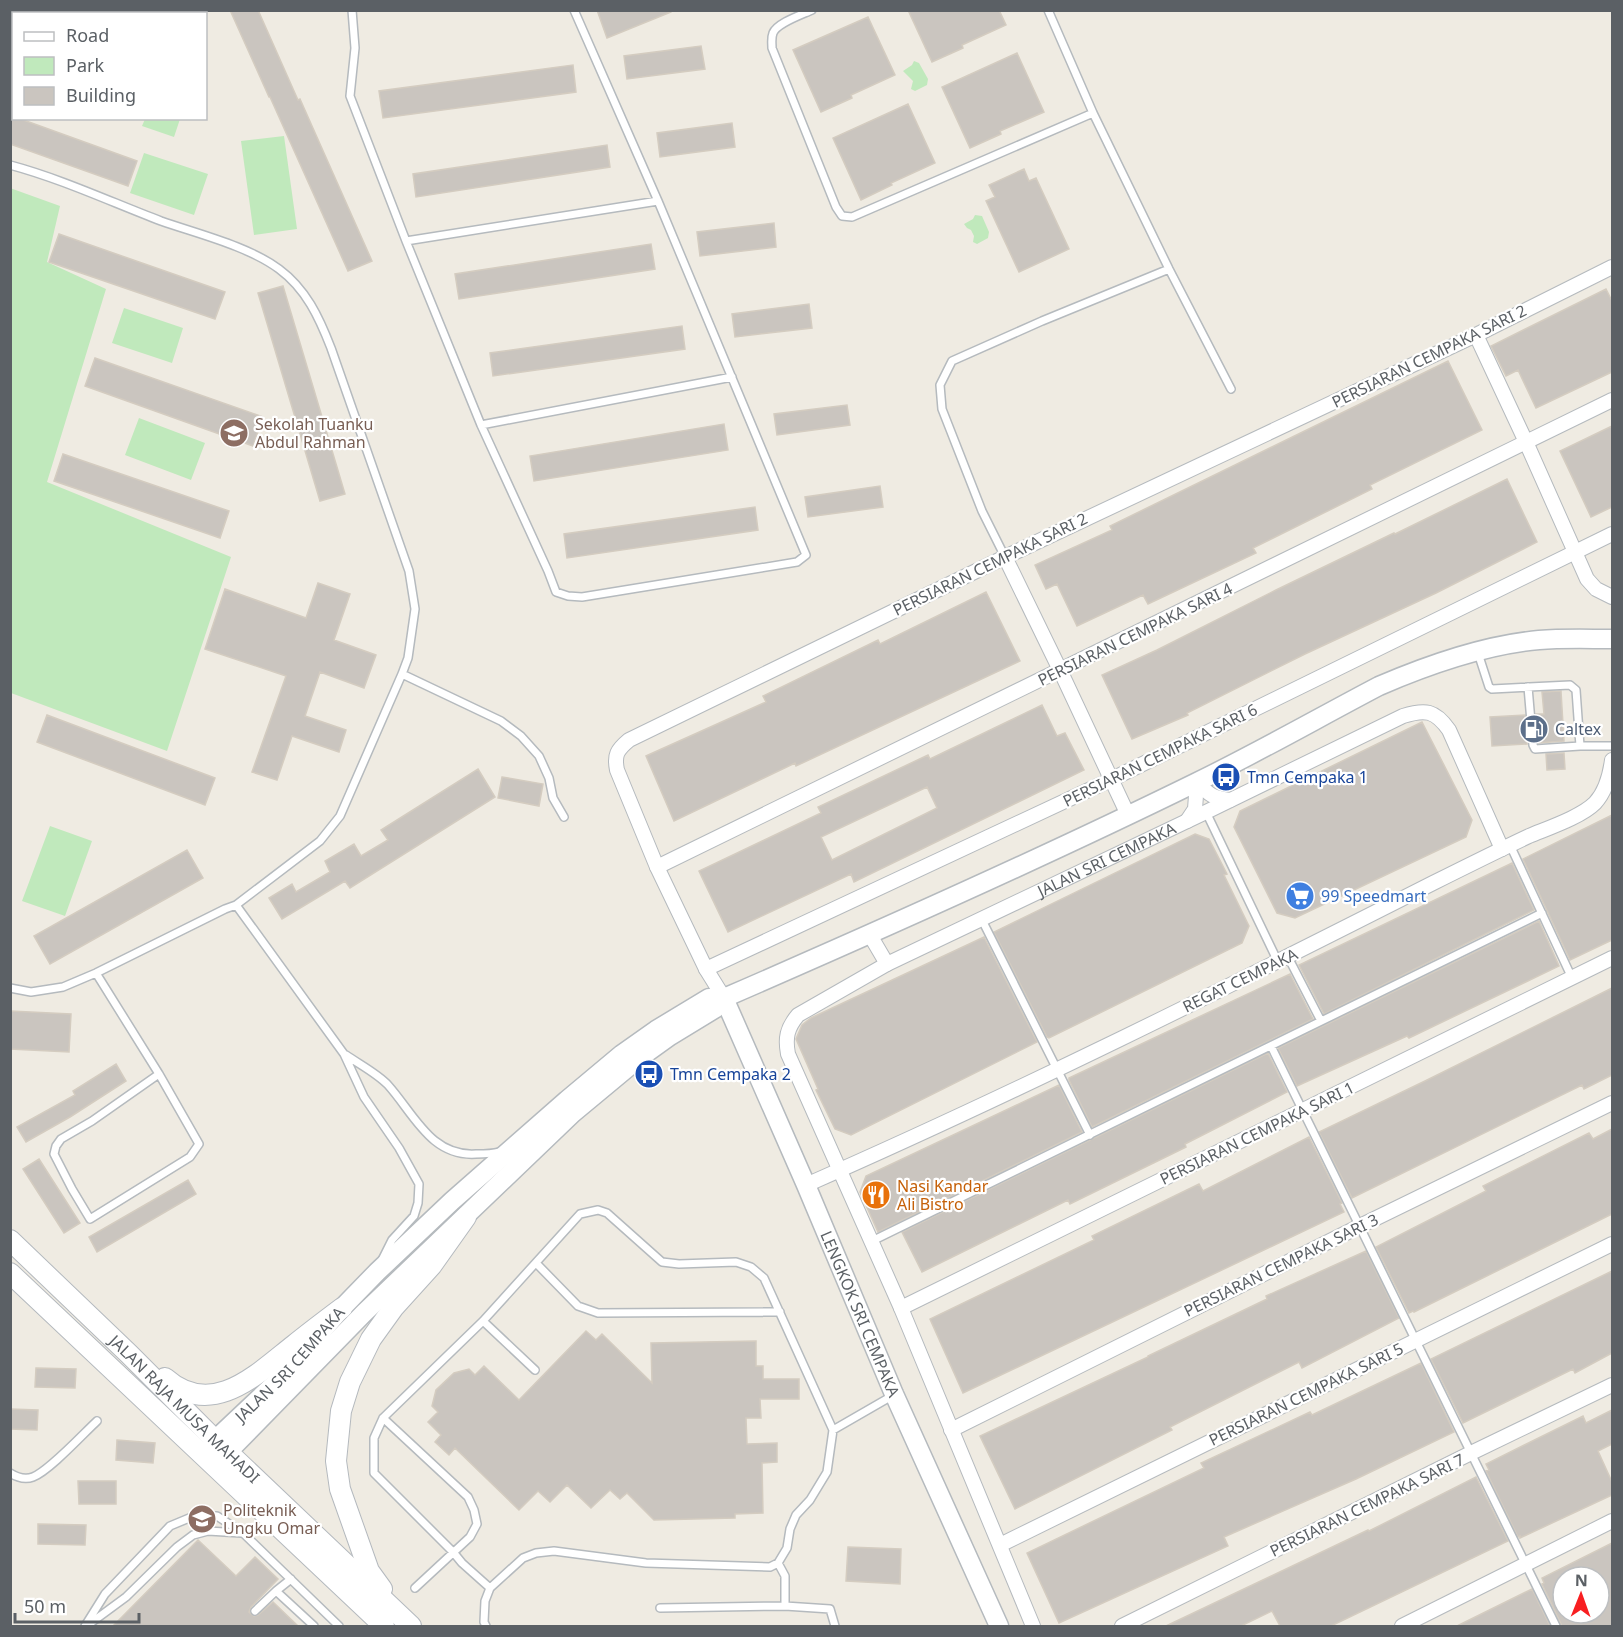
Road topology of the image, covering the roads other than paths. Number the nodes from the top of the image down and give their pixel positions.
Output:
1 (352, 10) edge
2 (574, 10) edge
3 (812, 10) edge
4 (1048, 10) edge
5 (1093, 113) junction
6 (10, 165) edge
7 (658, 201) junction
8 (406, 241) junction
9 (1612, 267) edge
10 (1169, 268) junction
11 (1476, 334) junction
12 (732, 377) junction
13 (1232, 389) dead end
14 (1612, 400) edge
15 (481, 425) junction
16 (1526, 442) junction
17 (1612, 534) edge
18 (1574, 552) junction
19 (1005, 557) junction
20 (1612, 597) edge
21 (1612, 639) edge
22 (1478, 651) junction
23 (1060, 670) junction
24 (402, 674) junction
25 (1528, 687) junction
26 (1580, 746) junction
27 (1612, 746) edge
28 (1612, 760) edge
29 (1110, 780) junction
30 (1197, 782) junction
31 (1230, 800) junction
32 (1206, 812) junction
33 (1128, 816) junction
34 (564, 817) dead end
35 (1187, 821) junction
36 (1506, 847) junction
37 (657, 867) junction
38 (236, 905) junction
39 (1542, 913) junction
40 (982, 920) junction
41 (870, 935) junction
42 (1612, 958) edge
43 (1283, 959) junction
44 (887, 964) junction
45 (705, 969) junction
46 (96, 973) junction
47 (1572, 978) junction
48 (10, 988) edge
49 (724, 998) junction
50 (1321, 1021) junction
51 (1271, 1046) junction
52 (344, 1054) junction
53 (1057, 1069) junction
54 (159, 1074) junction
55 (1612, 1103) edge
56 (1303, 1110) junction
57 (1090, 1135) junction
58 (516, 1146) junction
59 (840, 1169) junction
60 (806, 1185) junction
61 (466, 1217) junction
62 (1360, 1226) junction
63 (10, 1240) edge
64 (872, 1241) junction
65 (1612, 1244) edge
66 (536, 1263) junction
67 (377, 1272) junction
68 (10, 1273) edge
69 (342, 1308) junction
70 (901, 1308) junction
71 (780, 1312) junction
72 (483, 1321) junction
73 (1416, 1340) junction
74 (129, 1354) junction
75 (535, 1370) dead end
76 (1612, 1385) edge
77 (894, 1394) junction
78 (383, 1418) junction
79 (98, 1421) dead end
80 (833, 1430) junction
81 (951, 1430) junction
82 (222, 1446) junction
83 (1471, 1453) junction
84 (206, 1459) junction
85 (10, 1473) edge
86 (1612, 1521) edge
87 (243, 1533) junction
88 (1000, 1545) junction
89 (453, 1552) junction
90 (778, 1563) junction
91 (1526, 1564) junction
92 (291, 1579) junction
93 (415, 1588) dead end
94 (490, 1588) junction
95 (276, 1591) junction
96 (784, 1606) junction
97 (660, 1608) dead end
98 (255, 1611) dead end
99 (398, 1622) edge
100 (86, 1626) edge
101 (314, 1626) edge
102 (339, 1626) edge
103 (486, 1626) edge
104 (834, 1626) edge
105 (999, 1626) edge
106 (1033, 1626) edge
107 (1122, 1626) edge
108 (1402, 1626) edge
109 (1556, 1626) edge

1 - 8 lane
2 - 7 lane
3 - 5 lane
4 - 5 lane
5 - 10 lane
6 - 24 lane
7 - 8 lane
7 - 12 lane
8 - 15 lane
9 - 11 street, PERSIARAN CEMPAKA SARI 2
10 - 13 lane
10 - 19 lane
11 - 16 street
11 - 19 street, PERSIARAN CEMPAKA SARI 2
12 - 15 lane
12 - 15 lane
14 - 16 street, PERSIARAN CEMPAKA SARI 4
16 - 18 street
16 - 23 street, PERSIARAN CEMPAKA SARI 4
17 - 18 street, PERSIARAN CEMPAKA SARI 6
18 - 20 street
18 - 29 street, PERSIARAN CEMPAKA SARI 6
19 - 23 street
19 - 37 street, PERSIARAN CEMPAKA SARI 2
21 - 22 street, JALAN SRI CEMPAKA
22 - 25 lane
22 - 30 street, JALAN SRI CEMPAKA
23 - 29 street
23 - 37 street, PERSIARAN CEMPAKA SARI 4
24 - 34 lane
24 - 38 lane
25 - 26 lane
25 - 26 lane
26 - 27 lane
28 - 36 street, REGAT CEMPAKA
29 - 33 street
29 - 45 street, PERSIARAN CEMPAKA SARI 6
30 - 31 street
30 - 33 street, JALAN SRI CEMPAKA
30 - 35 street
31 - 32 street, JALAN SRI CEMPAKA
31 - 36 street, JALAN SRI CEMPAKA
32 - 35 street, JALAN SRI CEMPAKA
32 - 43 lane
33 - 41 street, JALAN SRI CEMPAKA
35 - 40 street, JALAN SRI CEMPAKA
36 - 39 lane
36 - 43 street, REGAT CEMPAKA
37 - 45 street, PERSIARAN CEMPAKA SARI 2
38 - 46 lane
38 - 52 lane
39 - 47 lane
39 - 50 lane
40 - 44 street, JALAN SRI CEMPAKA
40 - 53 lane
41 - 44 street
41 - 49 street, JALAN SRI CEMPAKA
42 - 47 street, PERSIARAN CEMPAKA SARI 1
43 - 50 lane
43 - 53 street, REGAT CEMPAKA
44 - 59 street, JALAN SRI CEMPAKA
45 - 49 street, PERSIARAN CEMPAKA SARI 2
46 - 48 lane
46 - 54 lane
47 - 56 street, PERSIARAN CEMPAKA SARI 1
49 - 58 street, JALAN SRI CEMPAKA
49 - 60 street, LENGKOK SRI CEMPAKA
49 - 61 street, JALAN SRI CEMPAKA
50 - 51 lane
51 - 56 lane
51 - 57 lane
52 - 58 lane
52 - 67 lane
53 - 57 lane
53 - 59 street, REGAT CEMPAKA
54 - 54 lane
55 - 62 street, PERSIARAN CEMPAKA SARI 3
56 - 62 lane
56 - 70 street, PERSIARAN CEMPAKA SARI 1
57 - 64 lane
58 - 67 street, JALAN SRI CEMPAKA
59 - 60 street, REGAT CEMPAKA
59 - 64 street
60 - 77 street, LENGKOK SRI CEMPAKA
61 - 82 street, JALAN SRI CEMPAKA
61 - 99 main road
62 - 73 lane
62 - 81 street, PERSIARAN CEMPAKA SARI 3
63 - 74 main road, JALAN RAJA MUSA MAHADI
64 - 70 street
65 - 73 street, PERSIARAN CEMPAKA SARI 5
66 - 71 lane
66 - 71 lane
66 - 72 lane
67 - 69 street, JALAN SRI CEMPAKA
68 - 84 main road, JALAN RAJA MUSA MAHADI
69 - 74 main road
69 - 82 street, JALAN SRI CEMPAKA
70 - 81 street
71 - 80 lane
72 - 75 lane
72 - 78 lane
73 - 83 lane
73 - 88 street, PERSIARAN CEMPAKA SARI 5
74 - 82 main road, JALAN RAJA MUSA MAHADI
76 - 83 street, PERSIARAN CEMPAKA SARI 7
77 - 80 lane
77 - 105 street, LENGKOK SRI CEMPAKA
78 - 89 lane
78 - 89 lane
79 - 85 lane
80 - 90 lane
81 - 88 street
82 - 84 street, JALAN SRI CEMPAKA
82 - 99 main road, JALAN RAJA MUSA MAHADI
83 - 91 lane
83 - 107 street, PERSIARAN CEMPAKA SARI 7
84 - 99 main road, JALAN RAJA MUSA MAHADI
86 - 91 street
87 - 92 lane
87 - 100 lane
87 - 100 lane
88 - 106 street
89 - 93 lane
89 - 94 lane
90 - 94 lane
90 - 96 lane
91 - 108 street
91 - 109 lane
92 - 95 lane
92 - 102 lane
94 - 103 lane
95 - 98 lane
95 - 101 lane
96 - 97 lane
96 - 104 lane

